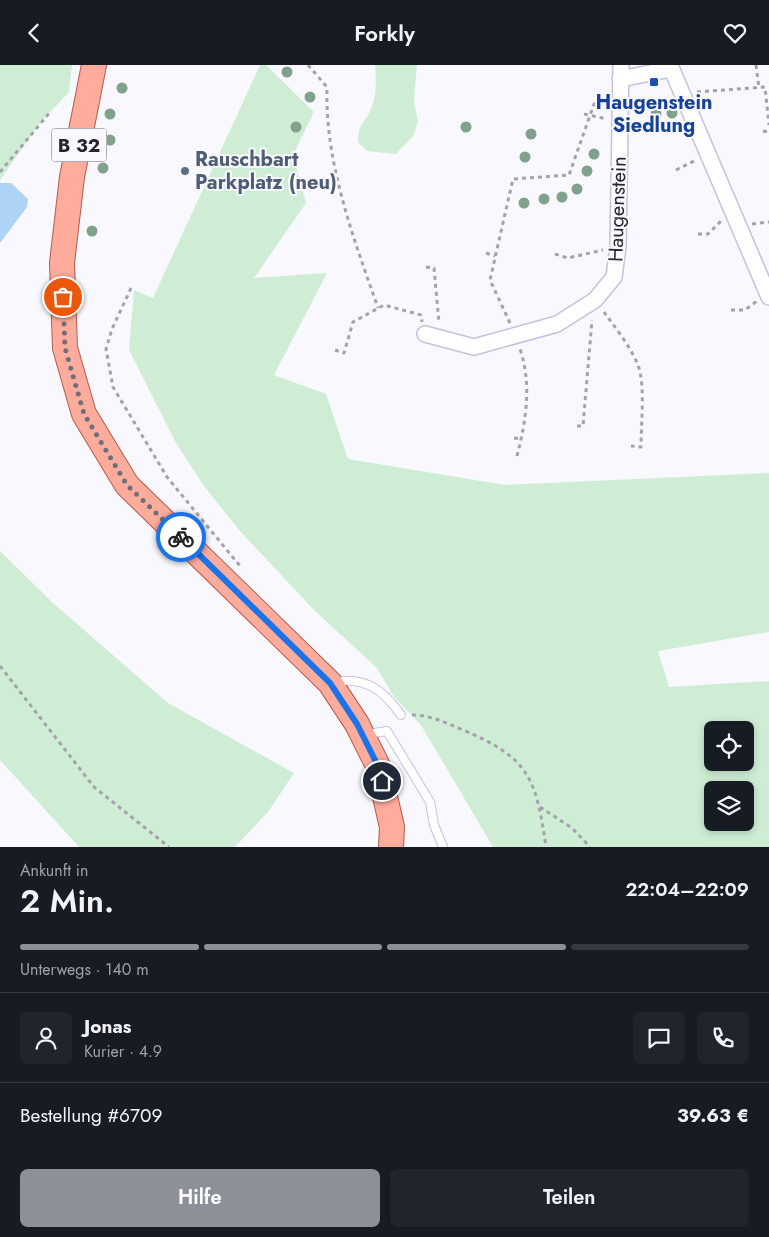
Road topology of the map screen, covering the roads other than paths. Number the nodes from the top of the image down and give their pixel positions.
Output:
1 (94, 65) edge
2 (670, 67) edge
3 (621, 72) edge
4 (768, 295) edge
5 (425, 335) road end
6 (330, 683) junction
7 (401, 715) road end
8 (363, 735) junction
9 (392, 847) edge
10 (443, 847) edge

1 - 6 main road, B 32
2 - 3 street, Haugenstein
2 - 4 street, Haugenstein
3 - 5 street, Haugenstein
6 - 7 lane
6 - 8 main road, B 32
8 - 9 main road, B 32
8 - 10 lane

